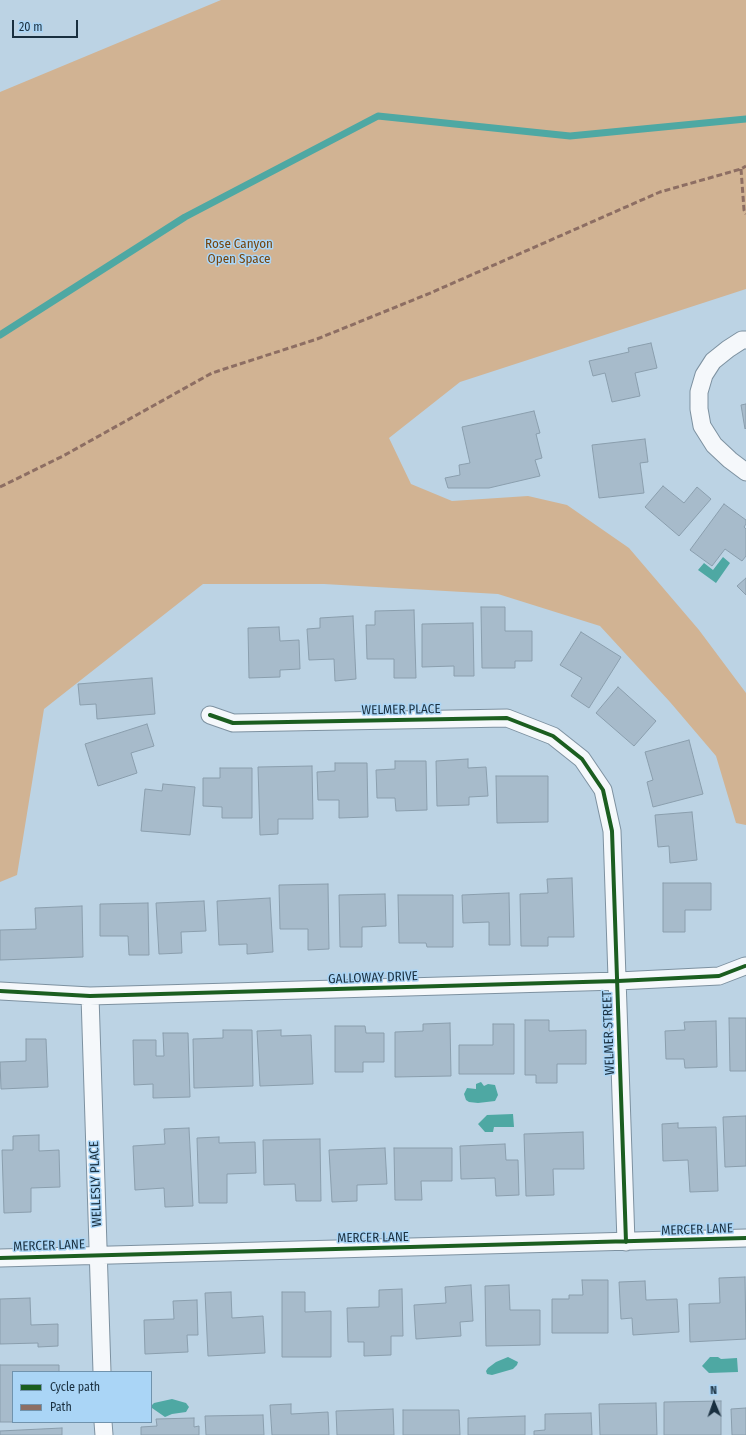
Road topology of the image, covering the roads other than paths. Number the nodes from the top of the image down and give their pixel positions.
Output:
1 (746, 340) edge
2 (746, 472) edge
3 (210, 715) dead end
4 (582, 759) joint
5 (744, 966) dead end
6 (618, 981) junction
7 (0, 991) edge
8 (90, 996) junction
9 (746, 1238) edge
10 (626, 1242) junction
11 (99, 1255) junction
12 (0, 1258) edge
13 (102, 1371) edge
14 (103, 1423) edge
15 (104, 1435) edge

1 - 2 street
3 - 4 street, WELMER PLACE
4 - 6 street, WELMER STREET
5 - 6 street, GALLOWAY DRIVE
6 - 8 street, GALLOWAY DRIVE
6 - 10 street, WELMER STREET
7 - 8 street, GALLOWAY DRIVE
8 - 11 street, WELLESLY PLACE
9 - 10 street, MERCER LANE
10 - 11 street, MERCER LANE
11 - 12 street, MERCER LANE
11 - 13 street, WELLESLY PLACE
14 - 15 street

